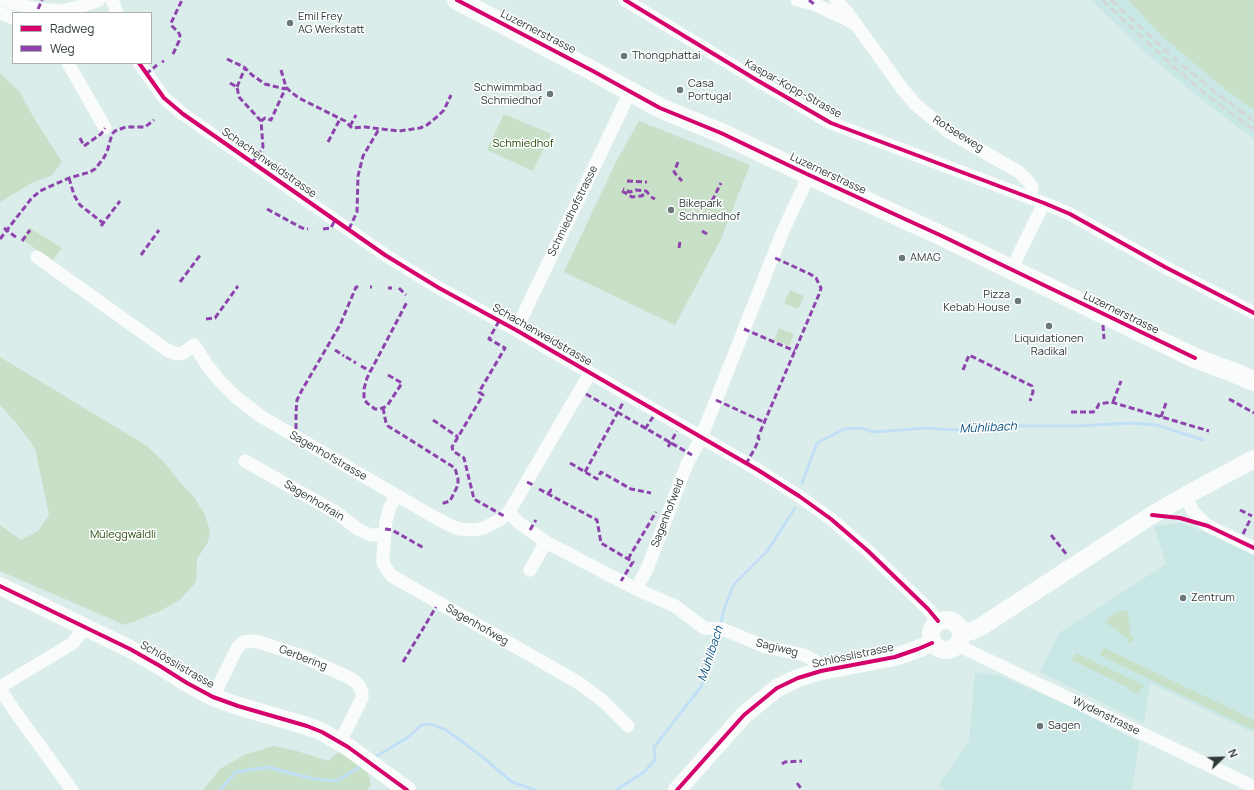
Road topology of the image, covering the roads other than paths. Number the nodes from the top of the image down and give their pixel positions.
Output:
1 (4, 0) edge
2 (99, 0) edge
3 (112, 0) edge
4 (457, 0) edge
5 (625, 0) edge
6 (797, 0) edge
7 (836, 0) edge
8 (117, 12) edge
9 (0, 13) edge
10 (12, 18) edge
11 (856, 25) junction
12 (69, 64) edge
13 (140, 64) edge
14 (630, 92) junction
15 (105, 128) dead end
16 (809, 175) junction
17 (1030, 198) junction
18 (1044, 203) junction
19 (37, 257) dead end
20 (1011, 270) junction
21 (1254, 313) edge
22 (516, 330) junction
23 (1195, 358) junction
24 (590, 373) junction
25 (1254, 381) edge
26 (1254, 394) edge
27 (700, 438) junction
28 (1254, 459) edge
29 (245, 461) dead end
30 (396, 496) junction
31 (1185, 496) junction
32 (509, 512) junction
33 (385, 535) junction
34 (546, 542) junction
35 (1254, 548) edge
36 (530, 570) dead end
37 (0, 586) edge
38 (636, 588) junction
39 (938, 621) junction
40 (85, 627) junction
41 (959, 639) junction
42 (932, 643) junction
43 (821, 671) junction
44 (0, 688) edge
45 (214, 697) junction
46 (628, 726) dead end
47 (340, 742) junction
48 (1254, 787) edge
49 (72, 790) edge
50 (407, 790) edge
51 (677, 790) edge

1 - 2 street
3 - 8 street
4 - 14 main road, Luzernerstrasse
5 - 17 street, Kaspar-Kopp-Strasse
6 - 11 street, Rotseeweg
7 - 11 street, Rotseeweg
9 - 10 street
11 - 17 street, Rotseeweg
12 - 15 street
13 - 22 street, Schachenweidstrasse
14 - 16 main road, Luzernerstrasse
14 - 22 street, Schmiedhofstrasse
16 - 20 main road, Luzernerstrasse
16 - 27 street
17 - 18 street, Kaspar-Kopp-Strasse
18 - 20 street
18 - 21 street, Kaspar-Kopp-Strasse
19 - 30 street, Sagenhofstrasse
20 - 23 main road, Luzernerstrasse
22 - 24 street, Schachenweidstrasse
23 - 25 main road
23 - 26 main road
24 - 27 street, Schachenweidstrasse
24 - 32 street, Sagenhofstrasse
27 - 38 street, Sagenhofweid
27 - 39 street, Schachenweidstrasse
28 - 31 main road
29 - 33 street, Sagenhofrain
30 - 32 street, Sagenhofstrasse
30 - 33 street, Sagenhofweg
31 - 35 street
31 - 41 main road
32 - 34 street
33 - 46 street, Sagenhofweg
34 - 36 street
34 - 38 street
37 - 40 main road, Schlösslistrasse
38 - 43 street, Sagiweg
39 - 41 main road
39 - 42 main road
40 - 44 street
40 - 45 main road, Schlösslistrasse
41 - 42 main road
41 - 48 street, Wydenstrasse
42 - 43 main road, Schlösslistrasse
43 - 51 main road, Schlösslistrasse
44 - 49 street
45 - 47 main road, Schlösslistrasse
45 - 47 street, Gerbering
47 - 50 main road, Schlösslistrasse

